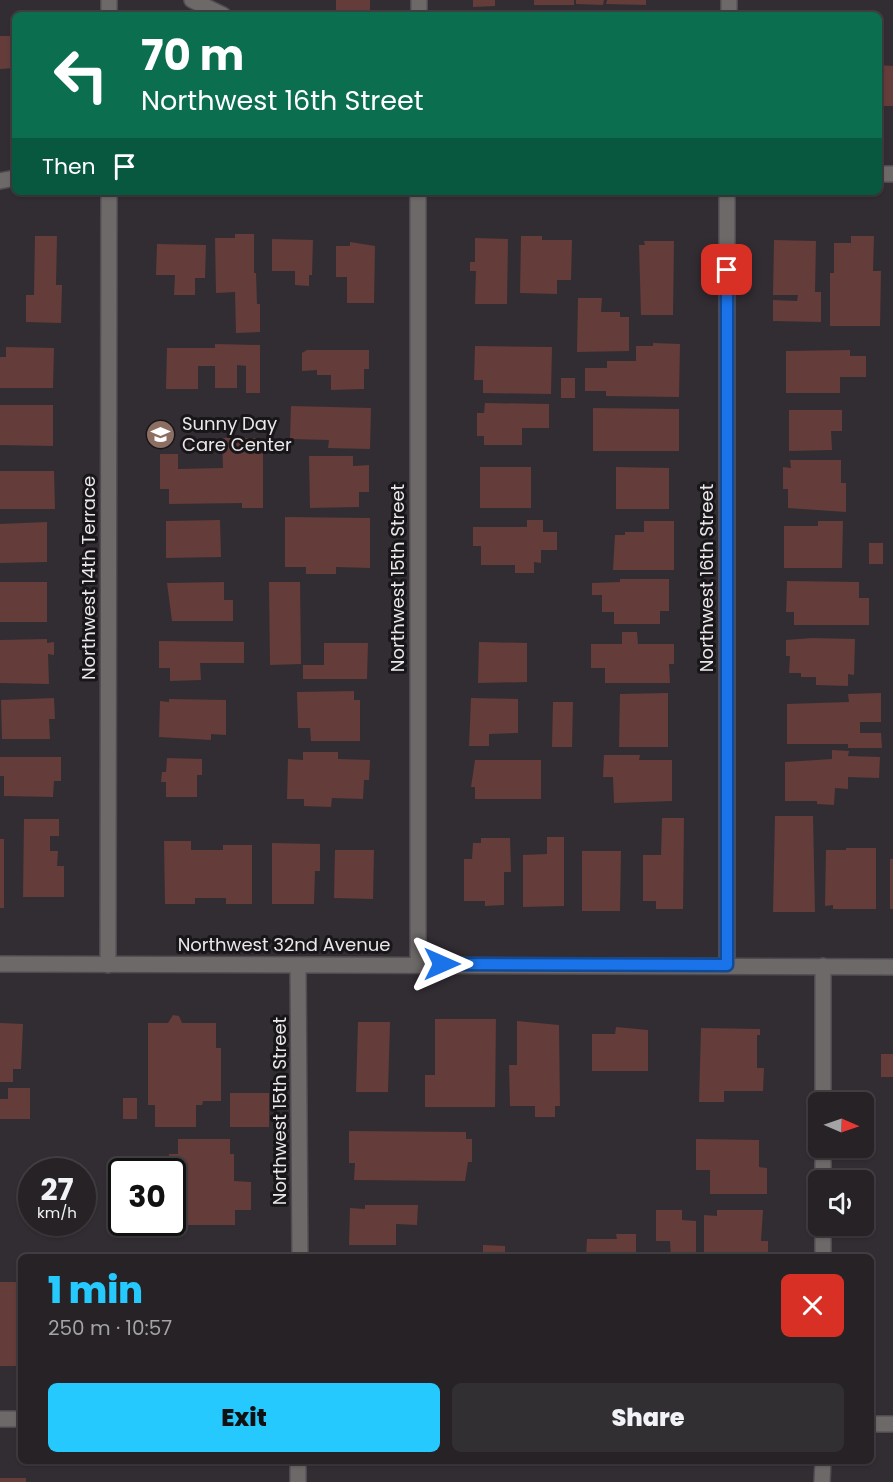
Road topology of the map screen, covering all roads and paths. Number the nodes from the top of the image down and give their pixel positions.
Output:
1 (192, 0) edge
2 (217, 12) edge
3 (109, 195) edge
4 (418, 195) edge
5 (727, 195) edge
6 (0, 964) edge
7 (108, 964) junction
8 (418, 964) junction
9 (298, 965) junction
10 (727, 965) junction
11 (823, 966) junction
12 (893, 967) edge
13 (823, 1092) edge
14 (823, 1236) edge
15 (300, 1254) edge
16 (823, 1254) edge
17 (0, 1419) edge
18 (18, 1419) edge
19 (874, 1424) edge
20 (893, 1424) edge
21 (298, 1464) edge
22 (823, 1464) edge
23 (298, 1482) edge
24 (822, 1482) edge

1 - 2 street
3 - 7 street, Northwest 14th Terrace
4 - 8 street, Northwest 15th Street
5 - 10 street, Northwest 16th Street
6 - 7 street, Northwest 32nd Avenue
7 - 9 street, Northwest 32nd Avenue
8 - 9 street, Northwest 32nd Avenue
8 - 10 street, Northwest 32nd Avenue
9 - 15 street, Northwest 15th Street
10 - 11 street, Northwest 32nd Avenue
11 - 12 street, Northwest 32nd Avenue
11 - 13 street
14 - 16 street
17 - 18 street
19 - 20 street
21 - 23 street
22 - 24 street

